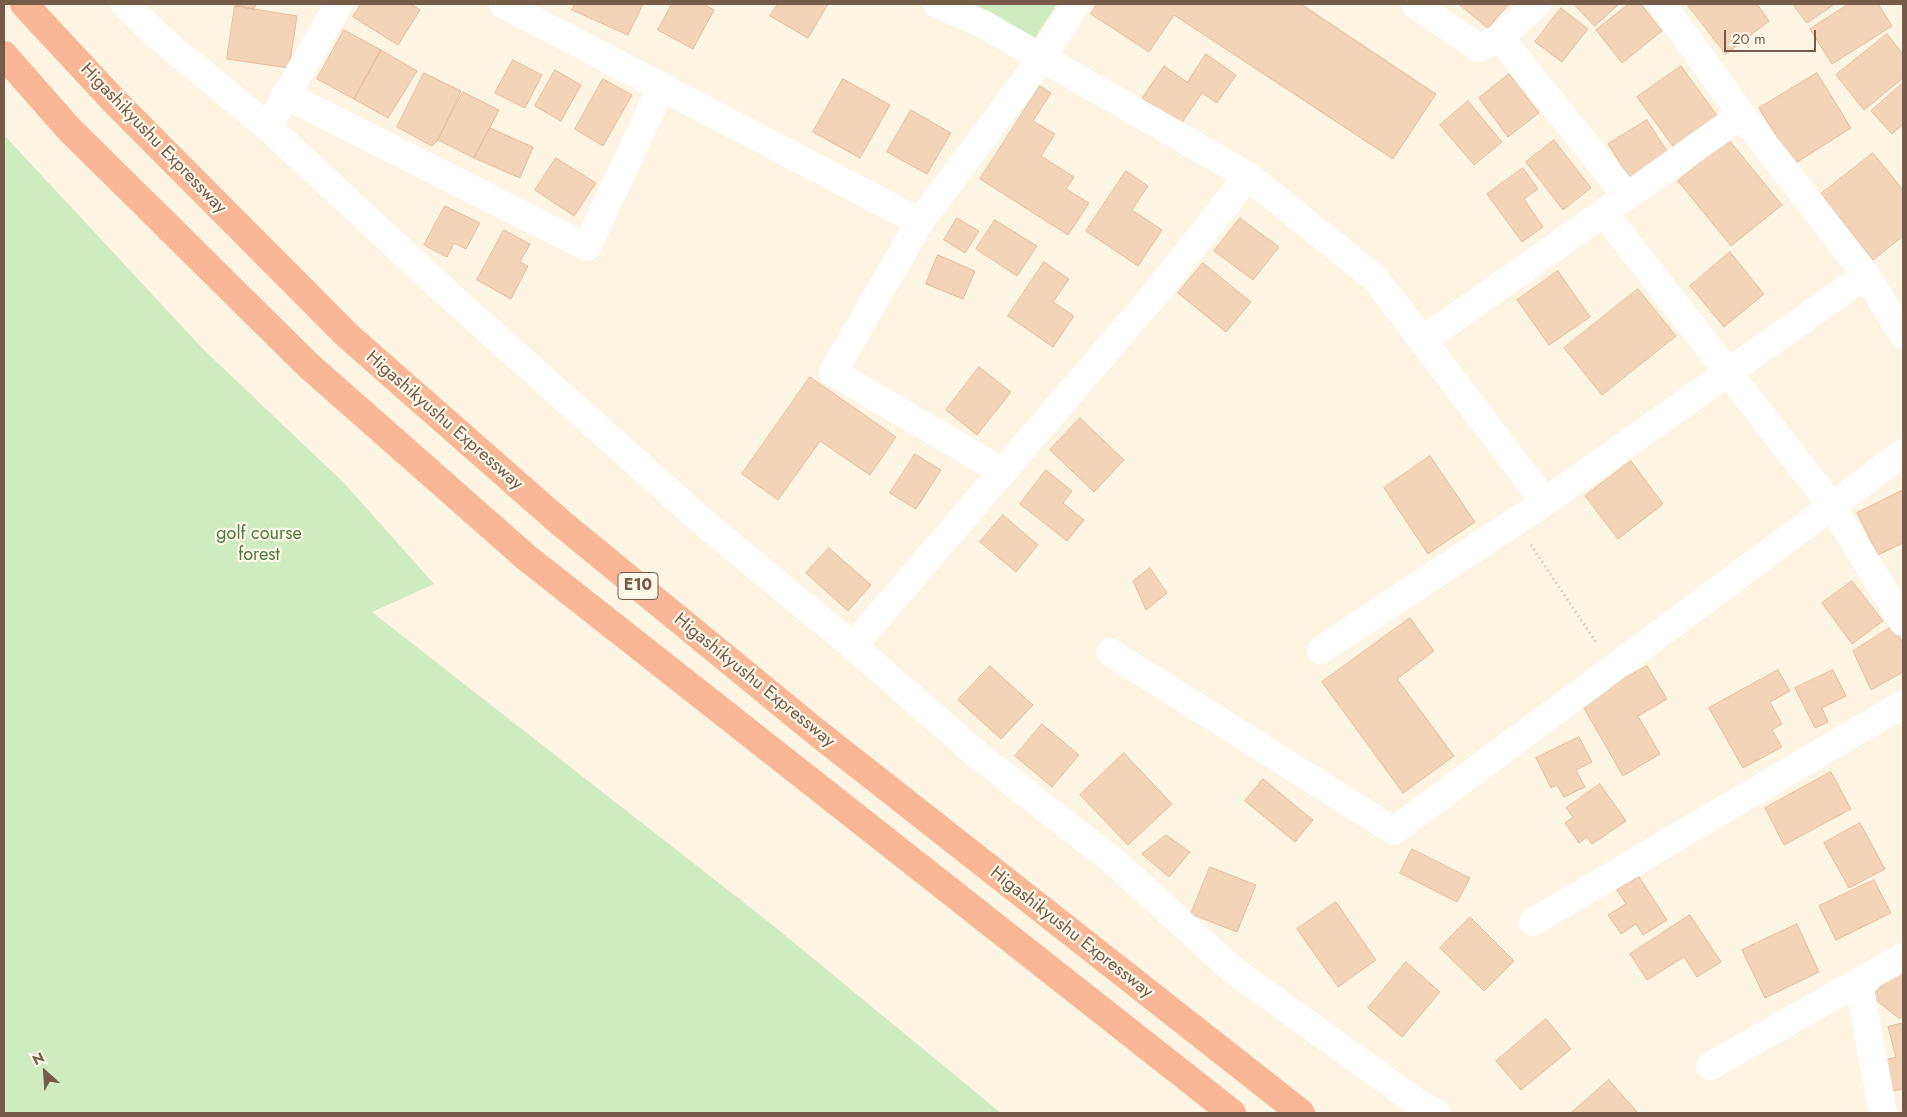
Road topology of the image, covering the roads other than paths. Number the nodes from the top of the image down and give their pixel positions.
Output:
1 (24, 4) edge
2 (125, 4) edge
3 (339, 4) edge
4 (503, 4) edge
5 (937, 4) edge
6 (1076, 4) edge
7 (1415, 4) edge
8 (1536, 4) edge
9 (1662, 4) edge
10 (1500, 38) junction
11 (4, 55) edge
12 (1041, 59) junction
13 (662, 86) junction
14 (286, 95) junction
15 (1742, 115) junction
16 (269, 128) junction
17 (1248, 176) junction
18 (1627, 196) junction
19 (1604, 212) junction
20 (920, 222) junction
21 (1866, 275) junction
22 (1903, 335) edge
23 (1422, 341) junction
24 (1728, 372) junction
25 (1903, 453) edge
26 (1003, 472) junction
27 (1545, 502) junction
28 (1832, 506) junction
29 (1903, 622) edge
30 (853, 646) junction
31 (1321, 650) dead end
32 (1110, 652) dead end
33 (1903, 704) edge
34 (1533, 922) dead end
35 (1903, 958) edge
36 (1859, 984) junction
37 (1710, 1066) dead end
38 (1232, 1113) edge
39 (1301, 1113) edge
40 (1436, 1113) edge
41 (1883, 1113) edge

1 - 39 highway, Higashikyushu Expressway / E10
2 - 16 street
3 - 14 street
4 - 13 street
5 - 12 street
6 - 12 street
7 - 10 street
8 - 10 street
9 - 15 street
10 - 18 street
11 - 38 highway, E10
12 - 17 street
12 - 20 street
13 - 14 street
13 - 20 street
14 - 16 street
15 - 18 street
15 - 21 street
16 - 30 street
17 - 23 street
17 - 26 street
18 - 19 street
19 - 23 street
19 - 24 street
20 - 26 street
21 - 22 street
21 - 24 street
23 - 27 street
24 - 27 street
24 - 28 street
25 - 28 street
26 - 30 street
27 - 31 street
28 - 29 street
28 - 32 street
30 - 40 street
33 - 34 street
35 - 36 street
36 - 37 street
36 - 41 street

